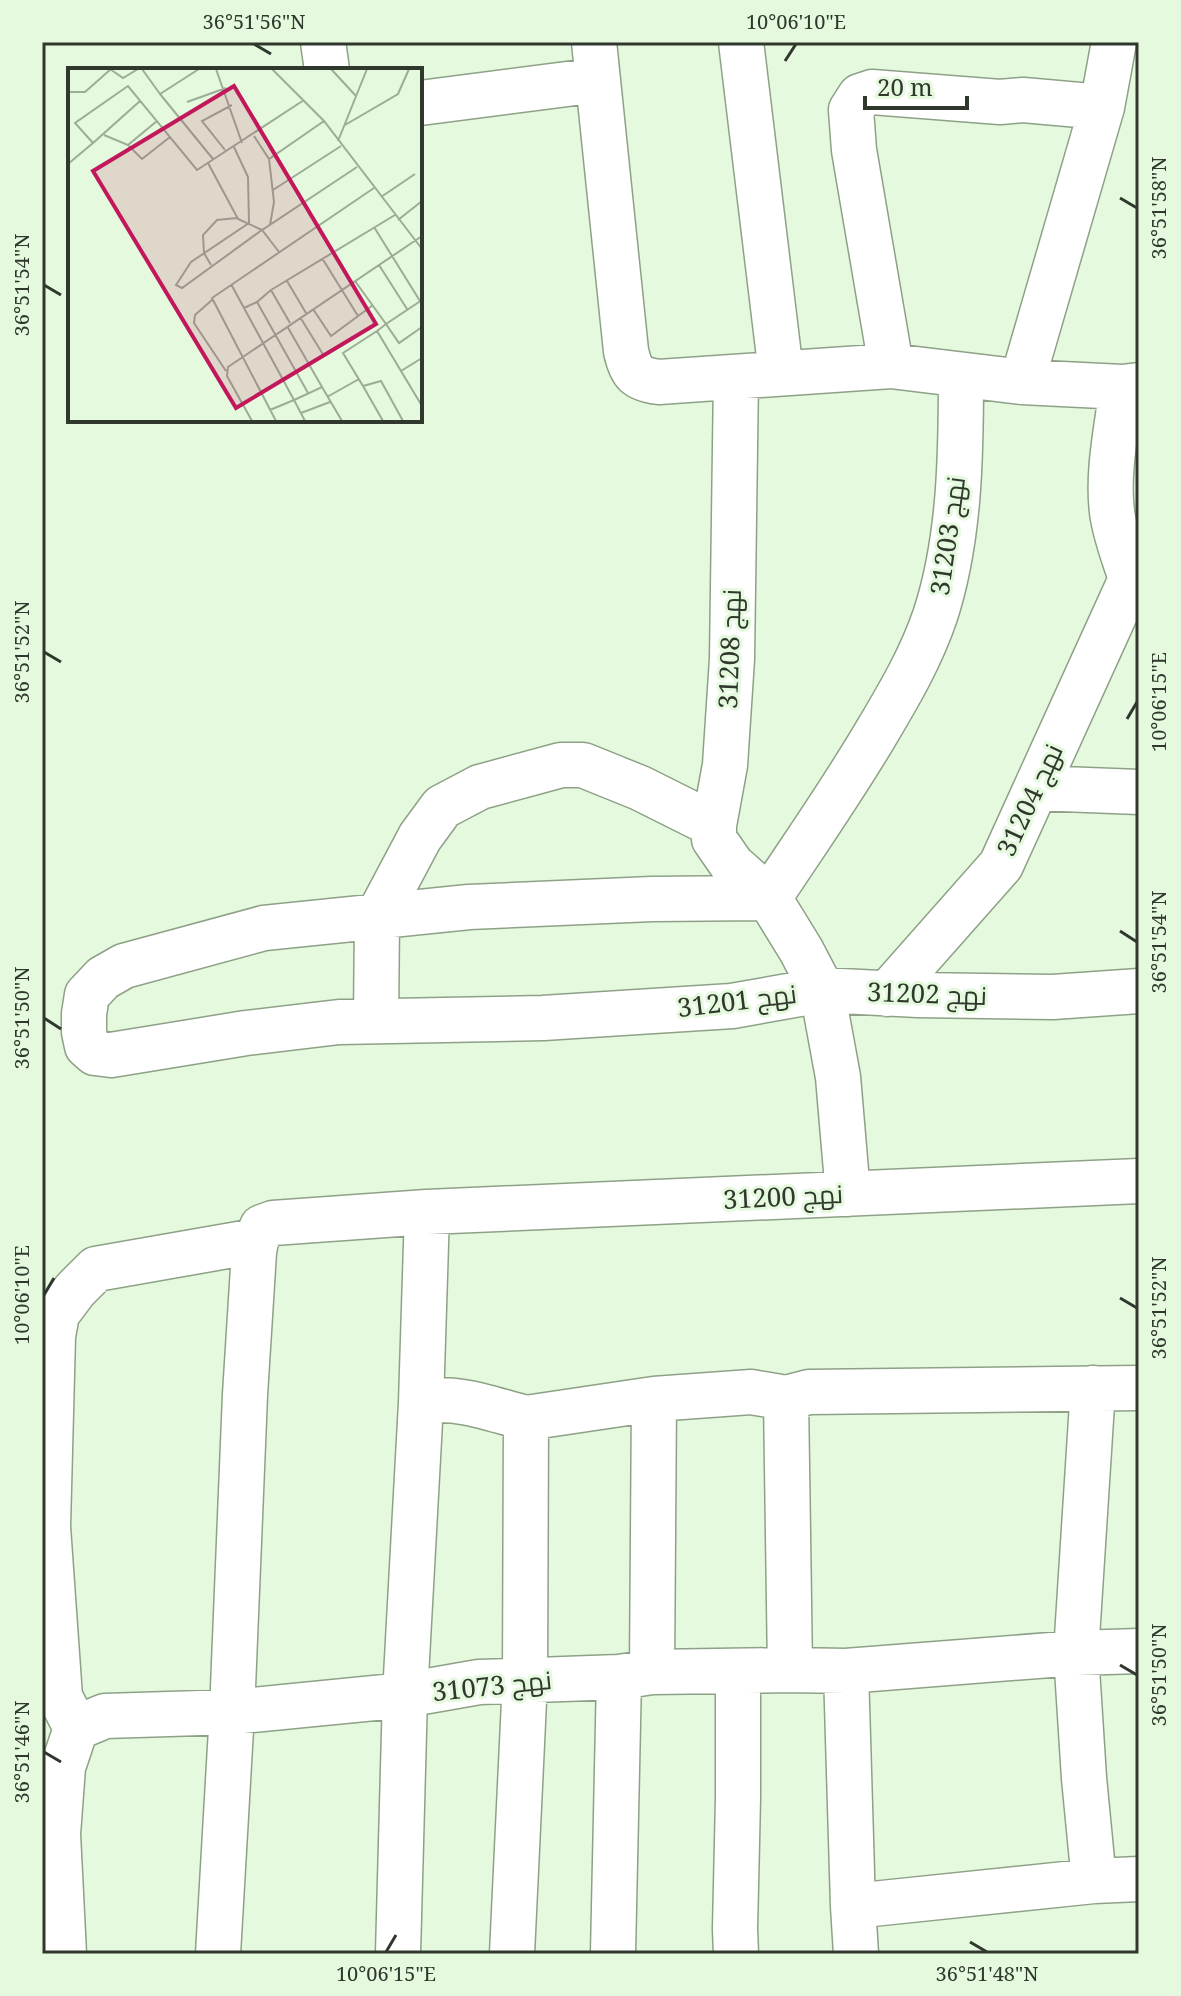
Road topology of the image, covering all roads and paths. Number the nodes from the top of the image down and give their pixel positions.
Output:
1 (323, 42) edge
2 (741, 42) edge
3 (1114, 42) edge
4 (596, 61) edge
5 (327, 68) edge
6 (422, 103) edge
7 (1102, 107) junction
8 (891, 366) junction
9 (781, 373) junction
10 (961, 376) junction
11 (736, 377) junction
12 (1022, 382) junction
13 (1131, 386) edge
14 (1135, 580) edge
15 (1036, 788) junction
16 (1139, 792) edge
17 (714, 825) junction
18 (769, 898) junction
19 (377, 918) junction
20 (822, 990) junction
21 (1139, 991) edge
22 (887, 994) junction
23 (376, 1021) junction
24 (1139, 1181) edge
25 (848, 1194) junction
26 (427, 1212) junction
27 (259, 1234) junction
28 (1093, 1388) junction
29 (1139, 1388) edge
30 (786, 1398) junction
31 (654, 1399) junction
32 (421, 1403) junction
33 (526, 1418) junction
34 (1139, 1651) edge
35 (1076, 1653) junction
36 (790, 1670) junction
37 (738, 1671) junction
38 (846, 1671) junction
39 (635, 1674) junction
40 (525, 1680) junction
41 (405, 1695) junction
42 (232, 1712) junction
43 (76, 1728) junction
44 (1139, 1879) edge
45 (1094, 1881) junction
46 (853, 1906) junction
47 (64, 1954) edge
48 (218, 1954) edge
49 (398, 1954) edge
50 (512, 1954) edge
51 (613, 1954) edge
52 (736, 1954) edge
53 (856, 1954) edge

1 - 5 street
2 - 9 street
3 - 7 street
4 - 6 street
4 - 11 street
7 - 8 street
7 - 12 street
8 - 9 street
8 - 10 street
9 - 11 street
10 - 12 street
10 - 18 street, نهج 31203
11 - 17 street, نهج 31208
12 - 13 street
13 - 14 street
14 - 15 street, نهج 31204
15 - 16 street
15 - 22 street, نهج 31204
17 - 18 street
17 - 19 street
18 - 19 street
18 - 20 street
19 - 23 street
19 - 23 street, نهج 31201
20 - 22 street, نهج 31202
20 - 23 street, نهج 31201
20 - 25 street, نهج 31201
21 - 22 street, نهج 31202
24 - 25 street, نهج 31200
25 - 26 street, نهج 31200
26 - 27 street, نهج 31200
26 - 32 street
27 - 42 street
27 - 43 street, نهج 31200
28 - 29 street
28 - 30 street
28 - 35 street
30 - 31 street
30 - 36 street
31 - 33 street
31 - 39 street
32 - 33 street
32 - 41 street
33 - 40 street
34 - 35 street, نهج 31073
35 - 38 street, نهج 31073
35 - 45 street
36 - 37 street, نهج 31073
36 - 38 street, نهج 31073
37 - 39 street, نهج 31073
37 - 52 street
38 - 46 street
39 - 40 street, نهج 31073
39 - 51 street
40 - 41 street, نهج 31073
40 - 50 street
41 - 42 street, نهج 31073
41 - 49 street
42 - 43 street, نهج 31073
42 - 48 street
43 - 47 street
44 - 45 street
45 - 46 street
46 - 53 street

